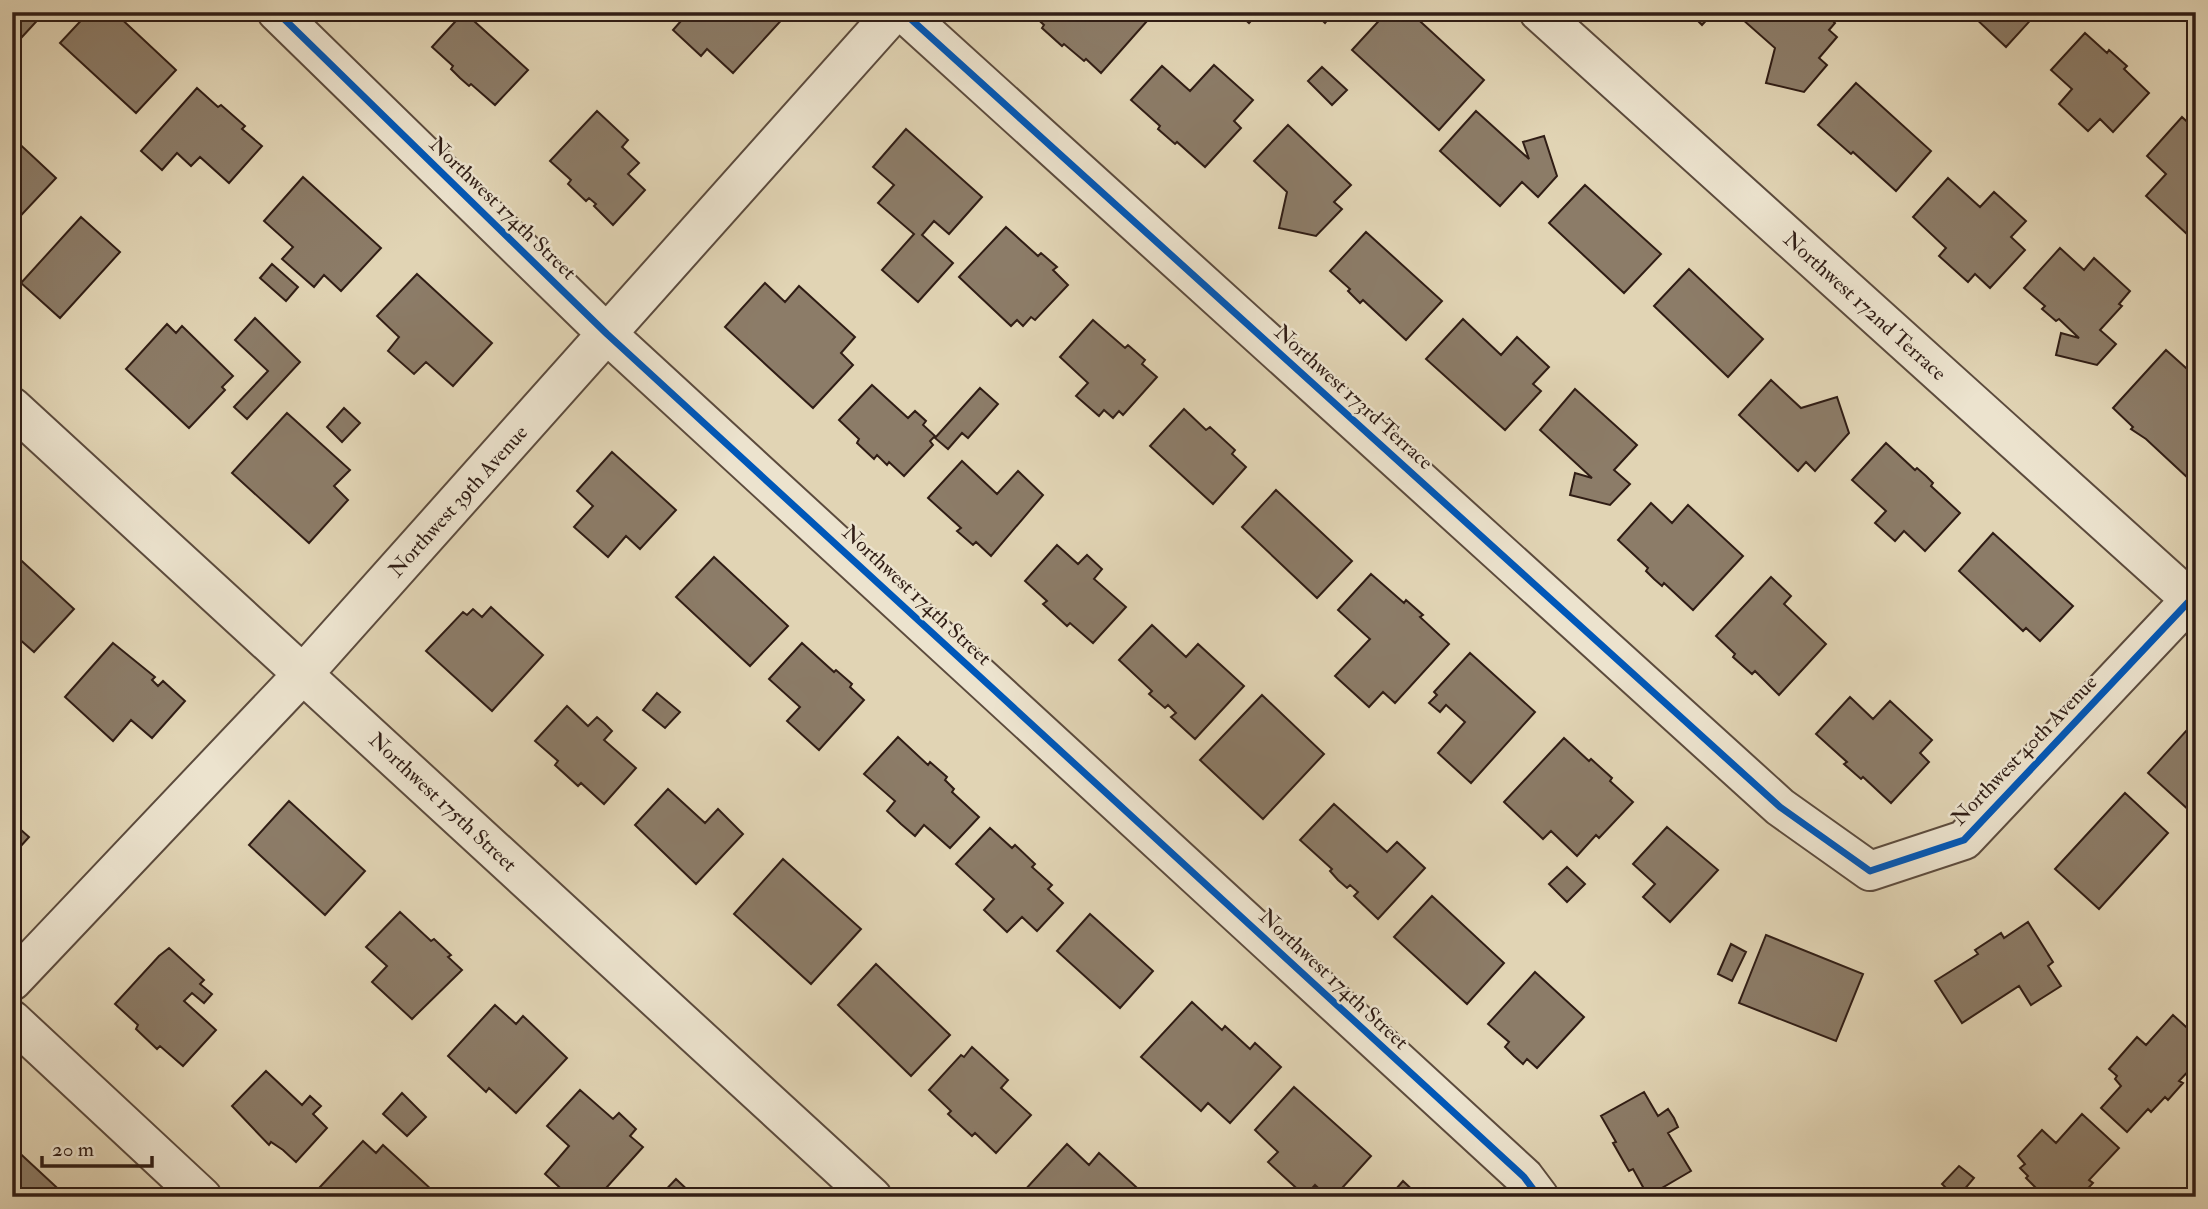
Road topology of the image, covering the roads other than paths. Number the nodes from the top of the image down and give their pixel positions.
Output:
1 (277, 12) edge
2 (894, 12) edge
3 (903, 12) edge
4 (1539, 12) edge
5 (607, 334) junction
6 (12, 407) edge
7 (2193, 597) edge
8 (303, 674) junction
9 (1780, 807) joint
10 (12, 981) edge
11 (12, 1020) edge
12 (202, 1197) edge
13 (872, 1197) edge
14 (1539, 1197) edge

1 - 5 street, Northwest 174th Street
2 - 5 street, Northwest 39th Avenue
3 - 9 street, Northwest 173rd Terrace
4 - 7 street, Northwest 172nd Terrace
5 - 8 street, Northwest 39th Avenue
5 - 14 street, Northwest 174th Street
6 - 8 street, Northwest 175th Street
7 - 9 street, Northwest 40th Avenue
8 - 10 street, Northwest 39th Avenue
8 - 13 street, Northwest 175th Street
11 - 12 street

